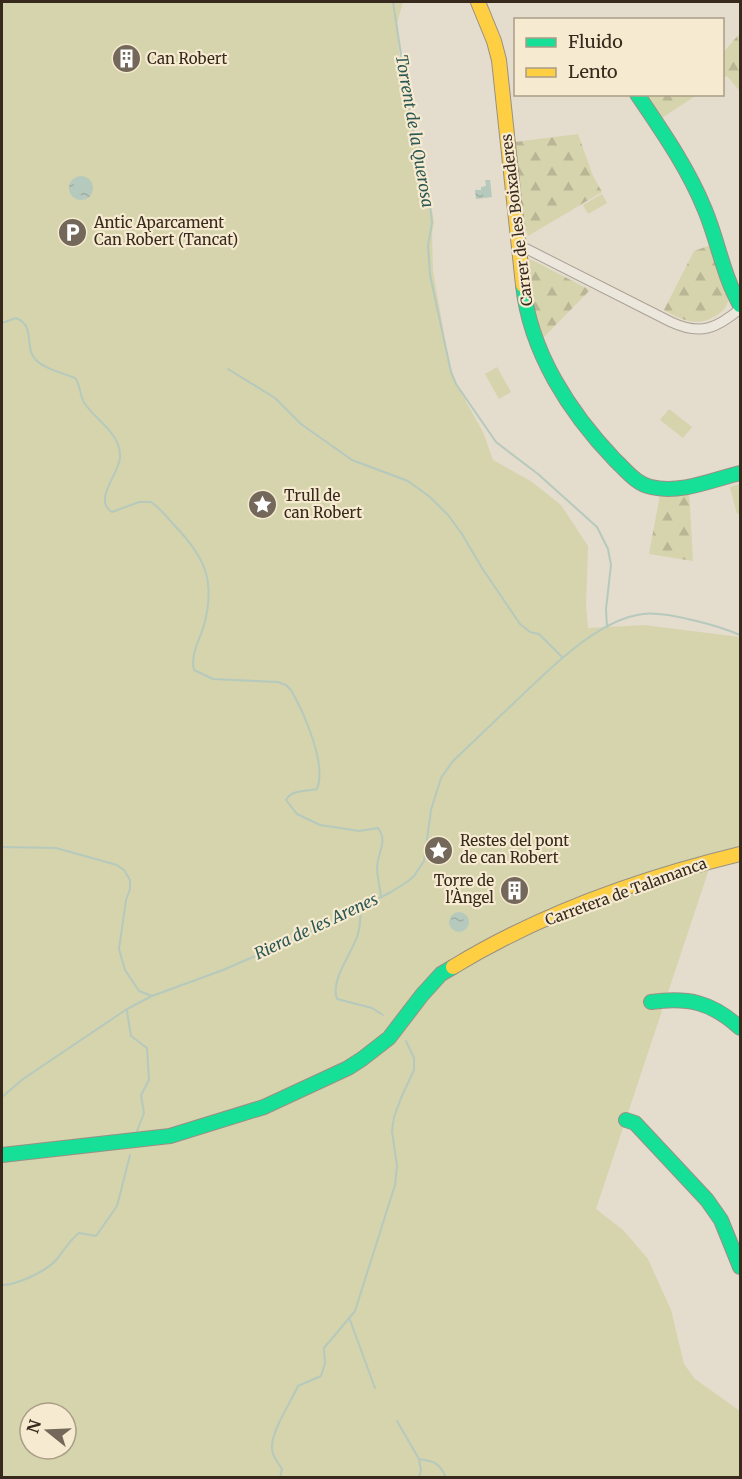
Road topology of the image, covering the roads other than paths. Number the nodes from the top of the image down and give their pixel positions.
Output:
1 (478, 2) edge
2 (638, 96) edge
3 (519, 245) junction
4 (741, 307) edge
5 (741, 473) edge
6 (741, 854) edge
7 (651, 1002) dead end
8 (741, 1028) edge
9 (626, 1120) dead end
10 (2, 1155) edge
11 (741, 1267) edge

1 - 3 street, Carrer de les Boixaderes
2 - 4 street
3 - 4 street
3 - 5 street, Carrer de les Boixaderes
6 - 10 street, Carretera de Talamanca
7 - 8 street
9 - 11 street

